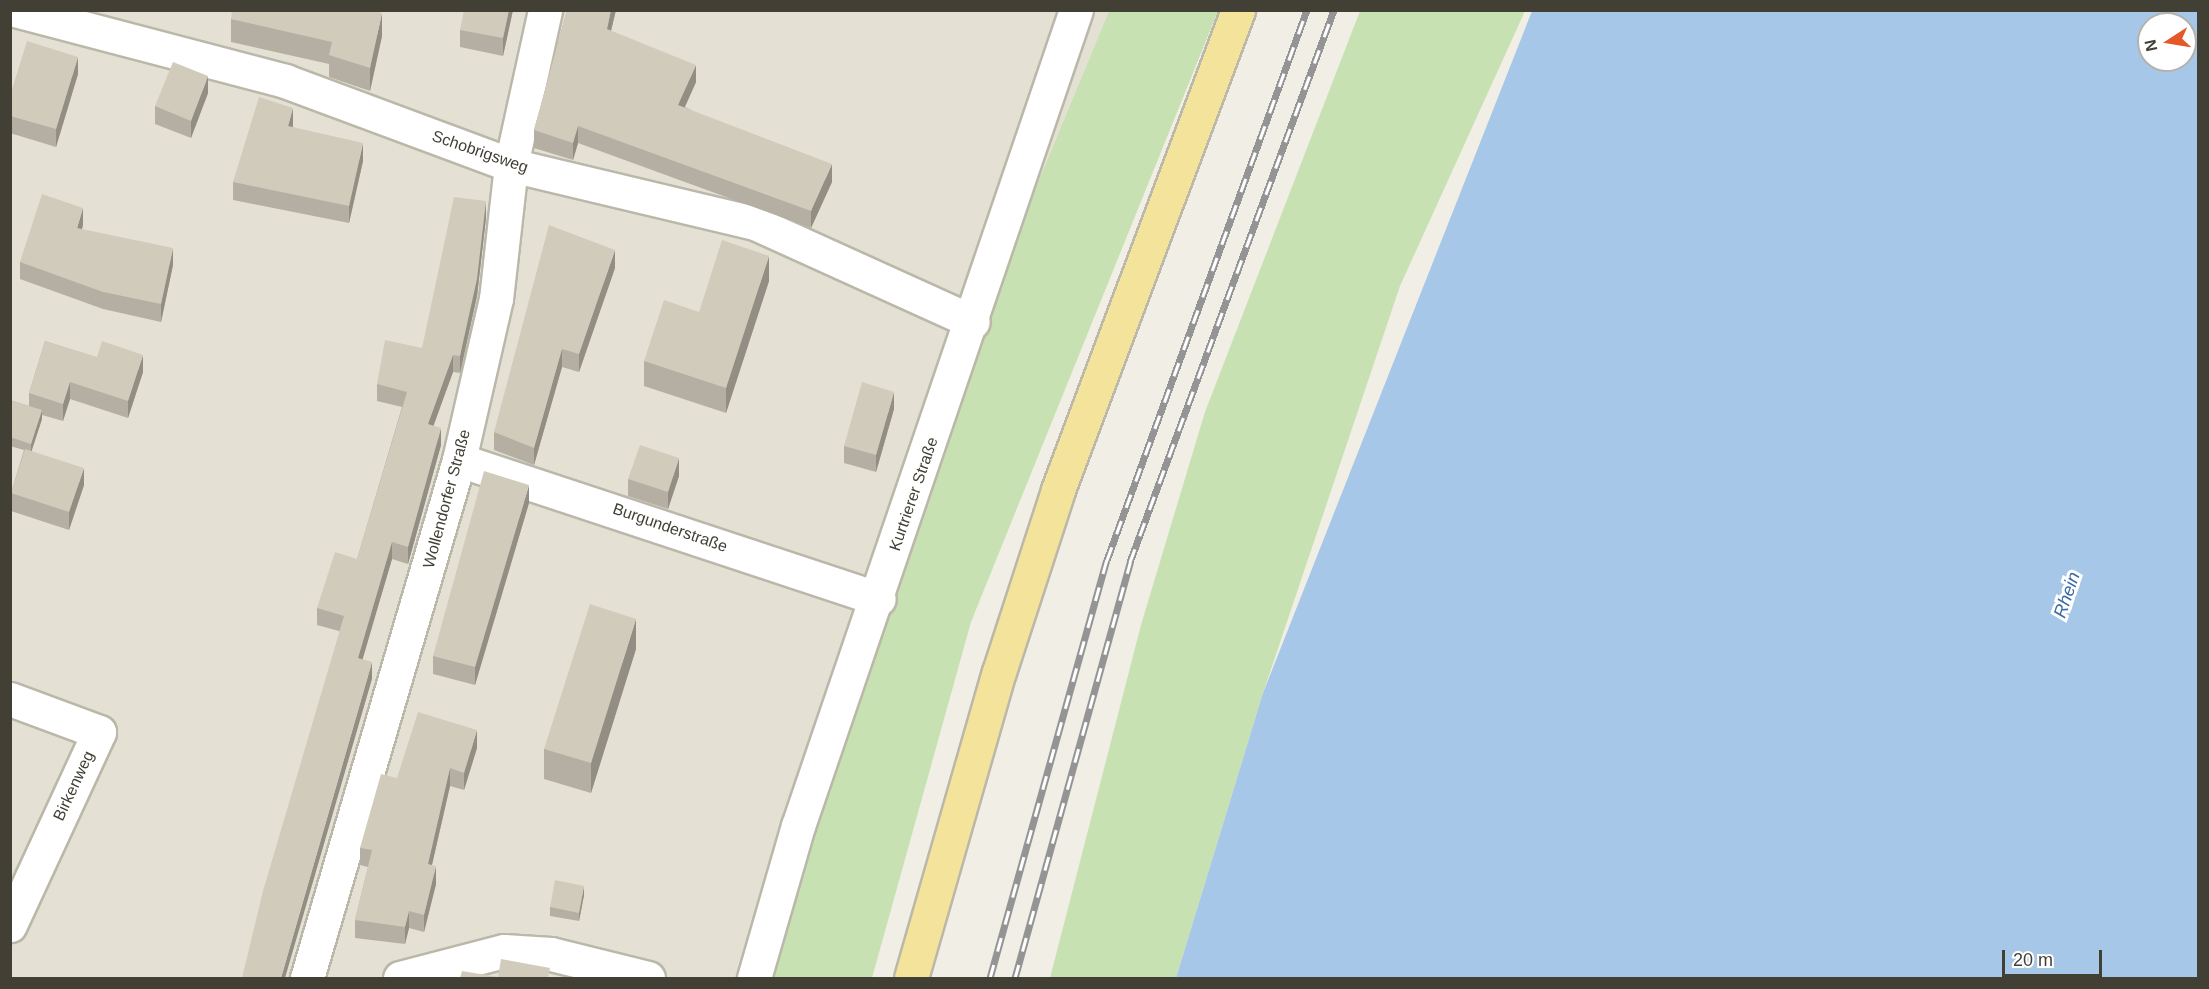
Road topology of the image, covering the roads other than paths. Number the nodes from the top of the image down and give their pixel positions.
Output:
1 (15, 10) edge
2 (544, 10) edge
3 (1076, 10) edge
4 (1238, 10) edge
5 (511, 165) junction
6 (973, 322) junction
7 (459, 460) junction
8 (879, 599) junction
9 (10, 699) edge
10 (10, 925) edge
11 (307, 978) edge
12 (400, 978) edge
13 (648, 978) edge
14 (754, 978) edge
15 (911, 978) edge

1 - 5 street, Schobrigsweg
2 - 5 street, Wollendorfer Straße
3 - 6 street, Kurtrierer Straße
4 - 15 main road
5 - 6 street, Schobrigsweg
5 - 7 street, Wollendorfer Straße
6 - 8 street, Kurtrierer Straße
7 - 8 street, Burgunderstraße
7 - 11 street, Wollendorfer Straße
8 - 14 street, Kurtrierer Straße
9 - 10 street, Birkenweg
12 - 13 street

